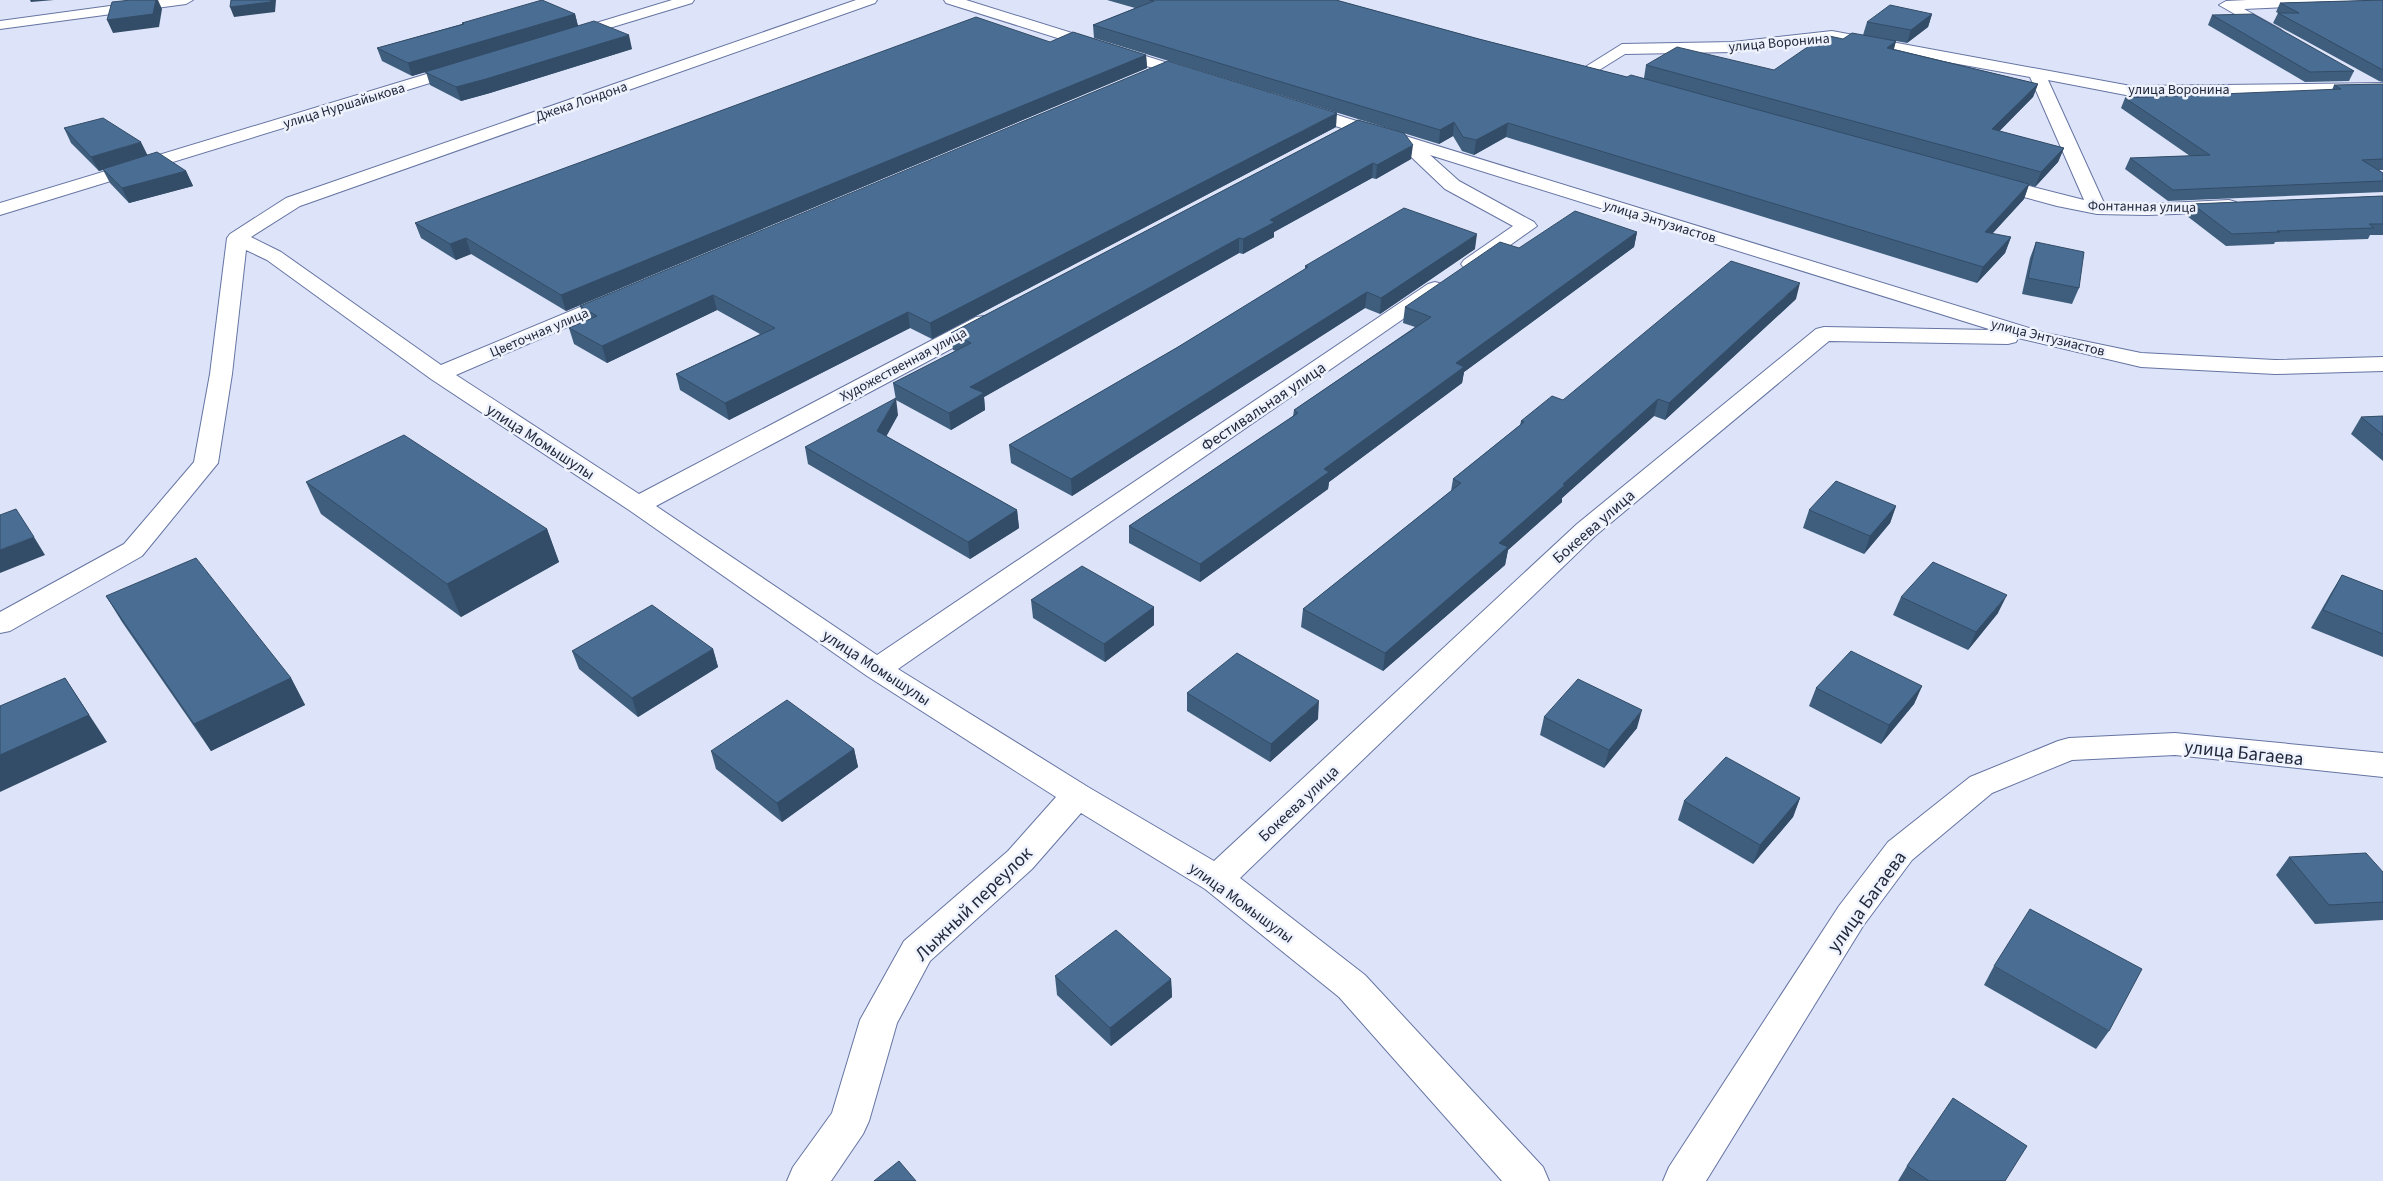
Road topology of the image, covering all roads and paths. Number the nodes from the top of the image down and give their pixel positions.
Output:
1 (186, 0) edge
2 (687, 0) edge
3 (870, 0) edge
4 (951, 0) edge
5 (2379, 0) edge
6 (0, 25) edge
7 (2285, 37) edge
8 (553, 41) edge
9 (477, 64) edge
10 (1571, 64) edge
11 (1165, 68) junction
12 (1590, 69) junction
13 (1608, 74) edge
14 (2352, 74) edge
15 (2037, 75) junction
16 (1138, 79) edge
17 (1213, 82) edge
18 (2381, 89) edge
19 (1288, 106) edge
20 (1355, 126) junction
21 (1328, 140) edge
22 (1405, 142) junction
23 (1977, 178) edge
24 (2249, 205) edge
25 (2097, 208) junction
26 (0, 209) edge
27 (237, 238) junction
28 (632, 293) edge
29 (1005, 311) edge
30 (2040, 338) junction
31 (2382, 364) edge
32 (439, 374) junction
33 (638, 505) junction
34 (0, 624) edge
35 (877, 669) junction
36 (2383, 765) edge
37 (1077, 795) junction
38 (1217, 879) junction
39 (807, 1181) edge
40 (1530, 1181) edge
41 (1683, 1181) edge

1 - 6 street
2 - 8 street
3 - 27 street, Джека Лондона
4 - 11 street
5 - 7 street
9 - 26 street, улица Нуршайыкова
10 - 12 street
11 - 16 street
11 - 17 street
12 - 13 street
12 - 15 street, улица Воронина
14 - 18 street
15 - 18 street, улица Воронина
15 - 25 street
19 - 20 street, улица Энтузиастов
20 - 21 street
20 - 22 street, улица Энтузиастов
22 - 30 street, улица Энтузиастов
22 - 35 street, Фестивальная улица
23 - 25 street, Фонтанная улица
24 - 25 street, Фонтанная улица
27 - 32 street, улица Момышулы
27 - 34 street
28 - 32 street, Цветочная улица
29 - 33 street, Художественная улица
30 - 31 street, улица Энтузиастов
30 - 38 street, Бокеева улица
32 - 33 street, улица Момышулы
33 - 35 street, улица Момышулы
35 - 37 street, улица Момышулы
36 - 41 street, улица Багаева
37 - 38 street, улица Момышулы
37 - 39 street, Лыжный переулок
38 - 40 street, улица Момышулы

